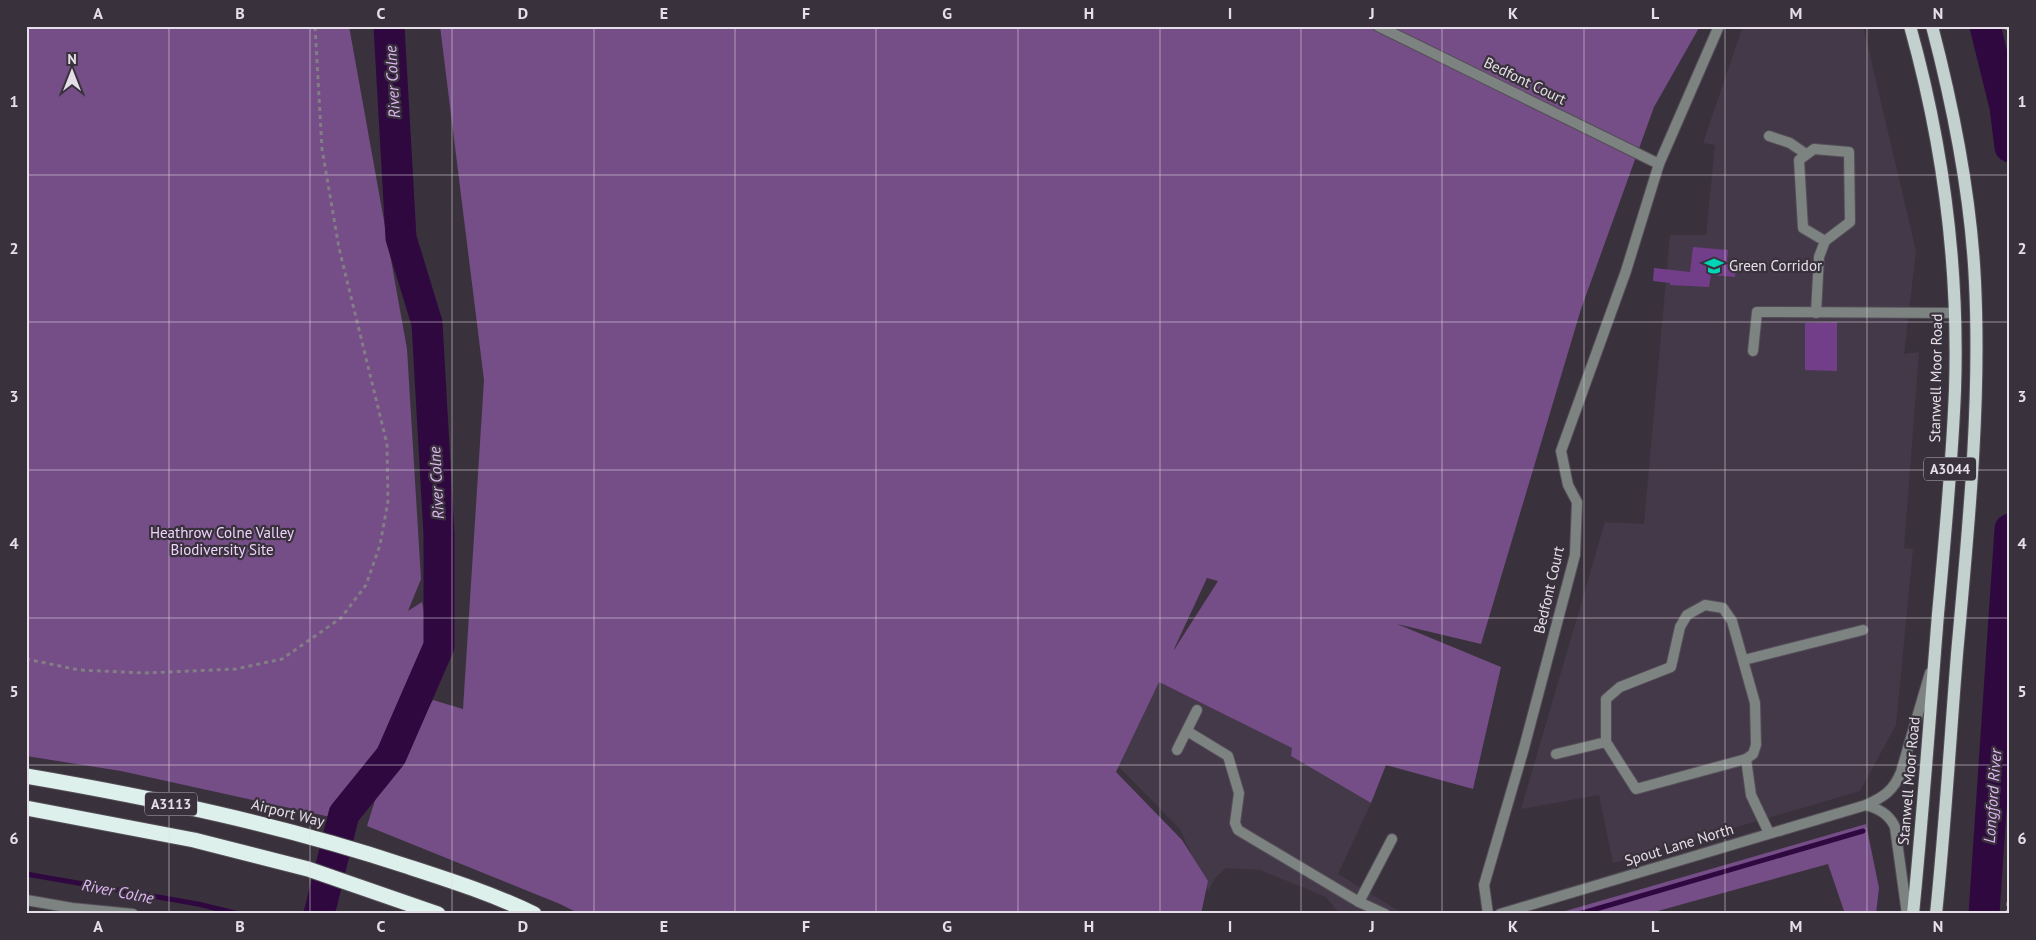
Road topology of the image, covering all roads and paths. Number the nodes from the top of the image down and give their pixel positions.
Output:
1 (315, 26) edge
2 (1378, 26) edge
3 (1719, 26) edge
4 (1910, 26) edge
5 (1932, 26) edge
6 (2006, 26) edge
7 (2010, 39) edge
8 (1769, 136) dead end
9 (1806, 154) junction
10 (1659, 164) junction
11 (1825, 241) junction
12 (1816, 313) junction
13 (1954, 313) junction
14 (1753, 351) dead end
15 (1863, 630) dead end
16 (1935, 655) junction
17 (26, 659) edge
18 (1744, 660) junction
19 (1197, 710) dead end
20 (1187, 731) junction
21 (1606, 742) junction
22 (1177, 750) dead end
23 (1556, 754) dead end
24 (1746, 759) junction
25 (26, 776) edge
26 (1866, 805) junction
27 (26, 808) edge
28 (1770, 834) junction
29 (1392, 839) dead end
30 (2010, 879) edge
31 (26, 900) edge
32 (1359, 902) junction
33 (133, 914) edge
34 (438, 914) edge
35 (534, 914) edge
36 (1385, 914) edge
37 (1488, 914) edge
38 (1502, 914) edge
39 (1907, 914) edge
40 (1913, 914) edge
41 (1936, 914) edge
42 (2007, 914) edge

1 - 17 path
2 - 10 street, Bedfont Court
3 - 10 street, Bedfont Court
4 - 13 main road, Stanwell Moor Road / A3044
5 - 41 main road, A3044
6 - 7 path
8 - 9 street
9 - 11 street
9 - 11 street
10 - 37 street, Bedfont Court
11 - 12 street
12 - 13 street
12 - 14 street
13 - 16 main road, Stanwell Moor Road / A3044
15 - 18 street
16 - 26 street, Spout Lane North
16 - 40 main road, Stanwell Moor Road / A3044
18 - 21 street
18 - 24 street
19 - 20 street
20 - 22 street
20 - 32 street
21 - 23 street
21 - 24 street
24 - 28 street
25 - 35 highway, Airport Way / A3113
26 - 28 street, Spout Lane North
26 - 39 street
27 - 34 highway, A3113
28 - 38 street, Spout Lane North
29 - 32 street
30 - 42 path
31 - 33 street
32 - 36 street

